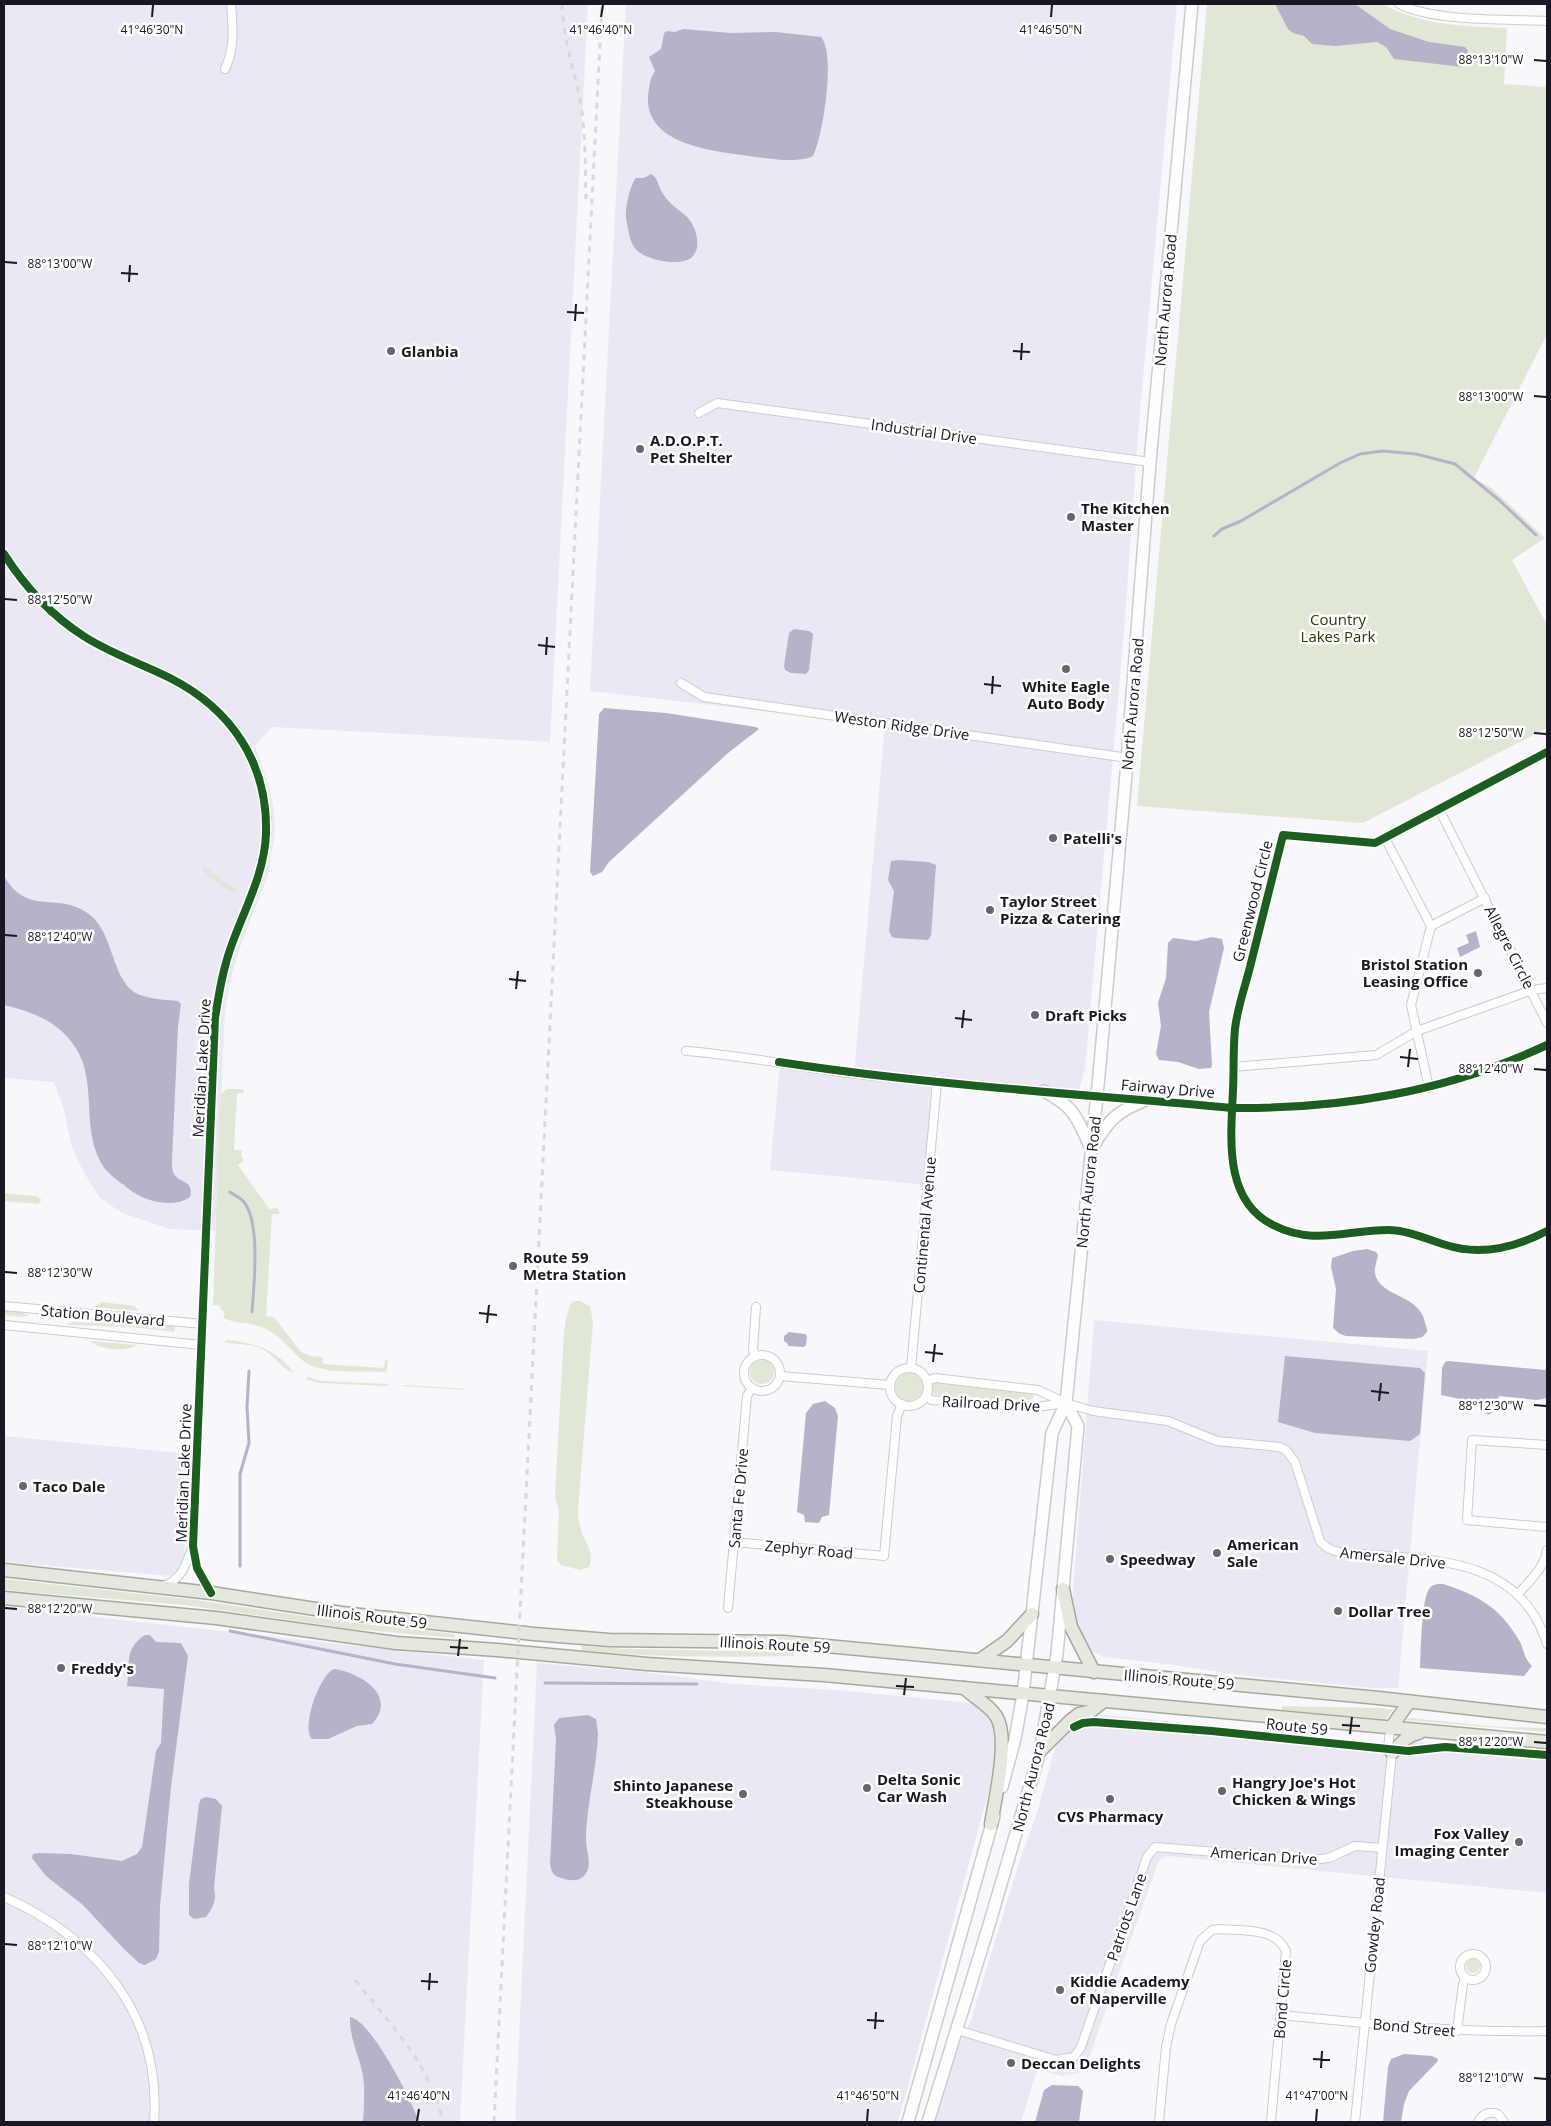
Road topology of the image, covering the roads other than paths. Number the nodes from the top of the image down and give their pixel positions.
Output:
1 (231, 4) edge
2 (1192, 4) edge
3 (1398, 4) edge
4 (1547, 21) edge
5 (225, 69) dead end
6 (699, 413) dead end
7 (1150, 462) junction
8 (4, 554) edge
9 (681, 683) dead end
10 (1547, 752) edge
11 (1128, 758) junction
12 (1439, 809) junction
13 (1385, 838) junction
14 (1485, 898) junction
15 (1431, 926) junction
16 (1547, 988) edge
17 (1532, 990) junction
18 (1547, 1023) edge
19 (1416, 1031) junction
20 (1547, 1045) edge
21 (686, 1051) dead end
22 (1233, 1067) junction
23 (937, 1082) junction
24 (1429, 1088) junction
25 (1044, 1091) junction
26 (1097, 1096) junction
27 (1146, 1100) junction
28 (1232, 1108) junction
29 (1091, 1148) junction
30 (1547, 1230) edge
31 (4, 1306) edge
32 (756, 1307) dead end
33 (203, 1324) junction
34 (4, 1325) edge
35 (201, 1345) junction
36 (756, 1356) junction
37 (911, 1368) junction
38 (780, 1376) junction
39 (927, 1381) junction
40 (890, 1385) junction
41 (752, 1388) junction
42 (926, 1395) junction
43 (1066, 1403) junction
44 (902, 1404) junction
45 (1547, 1445) edge
46 (1547, 1528) edge
47 (734, 1542) junction
48 (192, 1546) junction
49 (1547, 1550) edge
50 (1546, 1564) edge
51 (4, 1570) edge
52 (156, 1587) junction
53 (1063, 1589) junction
54 (211, 1593) junction
55 (1518, 1594) junction
56 (4, 1598) edge
57 (728, 1608) dead end
58 (1032, 1614) junction
59 (1547, 1644) edge
60 (980, 1660) junction
61 (1027, 1666) junction
62 (1056, 1669) junction
63 (1094, 1672) junction
64 (964, 1688) junction
65 (1023, 1694) junction
66 (1051, 1696) junction
67 (1104, 1701) junction
68 (1409, 1702) junction
69 (1547, 1717) edge
70 (1390, 1729) junction
71 (1424, 1732) junction
72 (1547, 1742) edge
73 (1040, 1751) junction
74 (1392, 1753) junction
75 (991, 1824) junction
76 (1382, 1848) junction
77 (1146, 1857) joint
78 (4, 1897) edge
79 (1465, 1978) dead end
80 (1281, 2015) junction
81 (1364, 2023) junction
82 (957, 2030) junction
83 (1457, 2031) junction
84 (1547, 2032) edge
85 (154, 2122) edge
86 (908, 2122) edge
87 (928, 2122) edge
88 (1159, 2122) edge
89 (1271, 2122) edge
90 (1355, 2122) edge
91 (1478, 2122) edge
92 (1504, 2122) edge

1 - 5 street
2 - 7 main road, North Aurora Road
3 - 4 street
6 - 7 street, Industrial Drive
7 - 11 main road, North Aurora Road
8 - 33 street, Meridian Lake Drive
9 - 11 street, Weston Ridge Drive
10 - 12 street, Greenwood Circle
11 - 26 main road, North Aurora Road
12 - 13 street, Greenwood Circle
12 - 14 street, Allegre Circle
13 - 15 street
13 - 22 street, Greenwood Circle
14 - 15 street, Allegre Circle
14 - 17 street, Allegre Circle
15 - 19 street
16 - 17 street
17 - 18 street, Allegre Circle
17 - 19 street
19 - 22 street
19 - 24 street
20 - 24 street, Fairway Drive
21 - 23 street, Fairway Drive
22 - 28 street, Greenwood Circle
23 - 25 street, Fairway Drive
23 - 37 street, Continental Avenue
24 - 28 street, Fairway Drive
25 - 26 street, Fairway Drive
25 - 29 main road
26 - 27 street, Fairway Drive
26 - 29 main road, North Aurora Road
27 - 28 street, Fairway Drive
27 - 29 main road
28 - 30 street, Greenwood Circle
29 - 43 main road, North Aurora Road
31 - 33 street, Station Boulevard
32 - 36 street
33 - 35 street, Meridian Lake Drive
34 - 35 street, Station Boulevard
35 - 48 street, Meridian Lake Drive
36 - 38 street
36 - 41 street
37 - 39 street
37 - 40 street
38 - 40 street
38 - 41 street
39 - 42 street
39 - 43 street, Railroad Drive
40 - 44 street
41 - 47 street, Santa Fe Drive
42 - 43 street, Railroad Drive
42 - 44 street
43 - 53 main road, North Aurora Road
43 - 55 street, Amersale Drive
43 - 58 main road, North Aurora Road
44 - 47 street, Zephyr Road
45 - 46 street
47 - 57 street, Santa Fe Drive
48 - 52 street, Meridian Lake Drive
48 - 54 street, Meridian Lake Drive
49 - 50 street
50 - 55 street
51 - 52 main road, Illinois Route 59
52 - 54 main road, Illinois Route 59
53 - 62 main road, North Aurora Road
53 - 63 main road
54 - 60 main road, Illinois Route 59
55 - 59 street, Amersale Drive
56 - 64 main road, Illinois Route 59
58 - 60 main road
58 - 61 main road, North Aurora Road
60 - 61 main road, Illinois Route 59
61 - 62 main road, Illinois Route 59
61 - 65 main road, North Aurora Road
62 - 63 main road, Illinois Route 59
62 - 66 main road, North Aurora Road
63 - 68 main road, Illinois Route 59
64 - 65 main road, Illinois Route 59
64 - 75 main road
65 - 66 main road, Illinois Route 59
65 - 75 main road, North Aurora Road
66 - 67 main road, Illinois Route 59
66 - 73 main road, North Aurora Road
67 - 70 main road, Illinois Route 59
67 - 73 main road
68 - 69 main road, Illinois Route 59
68 - 70 main road
70 - 71 main road, Illinois Route 59
70 - 74 street, Gowdey Road
71 - 72 main road, Illinois Route 59
71 - 74 main road
73 - 82 main road, North Aurora Road
74 - 76 street, Gowdey Road
75 - 86 main road, North Aurora Road
76 - 77 street, American Drive
76 - 81 street, Gowdey Road
77 - 82 street, Patriots Lane
78 - 85 street
79 - 83 street
80 - 81 street, Bond Street
80 - 88 street, Bond Circle
80 - 89 street, Bond Circle
81 - 83 street, Bond Street
81 - 90 street, Gowdey Road
82 - 87 main road, North Aurora Road
83 - 84 street, Bond Street
91 - 92 street

